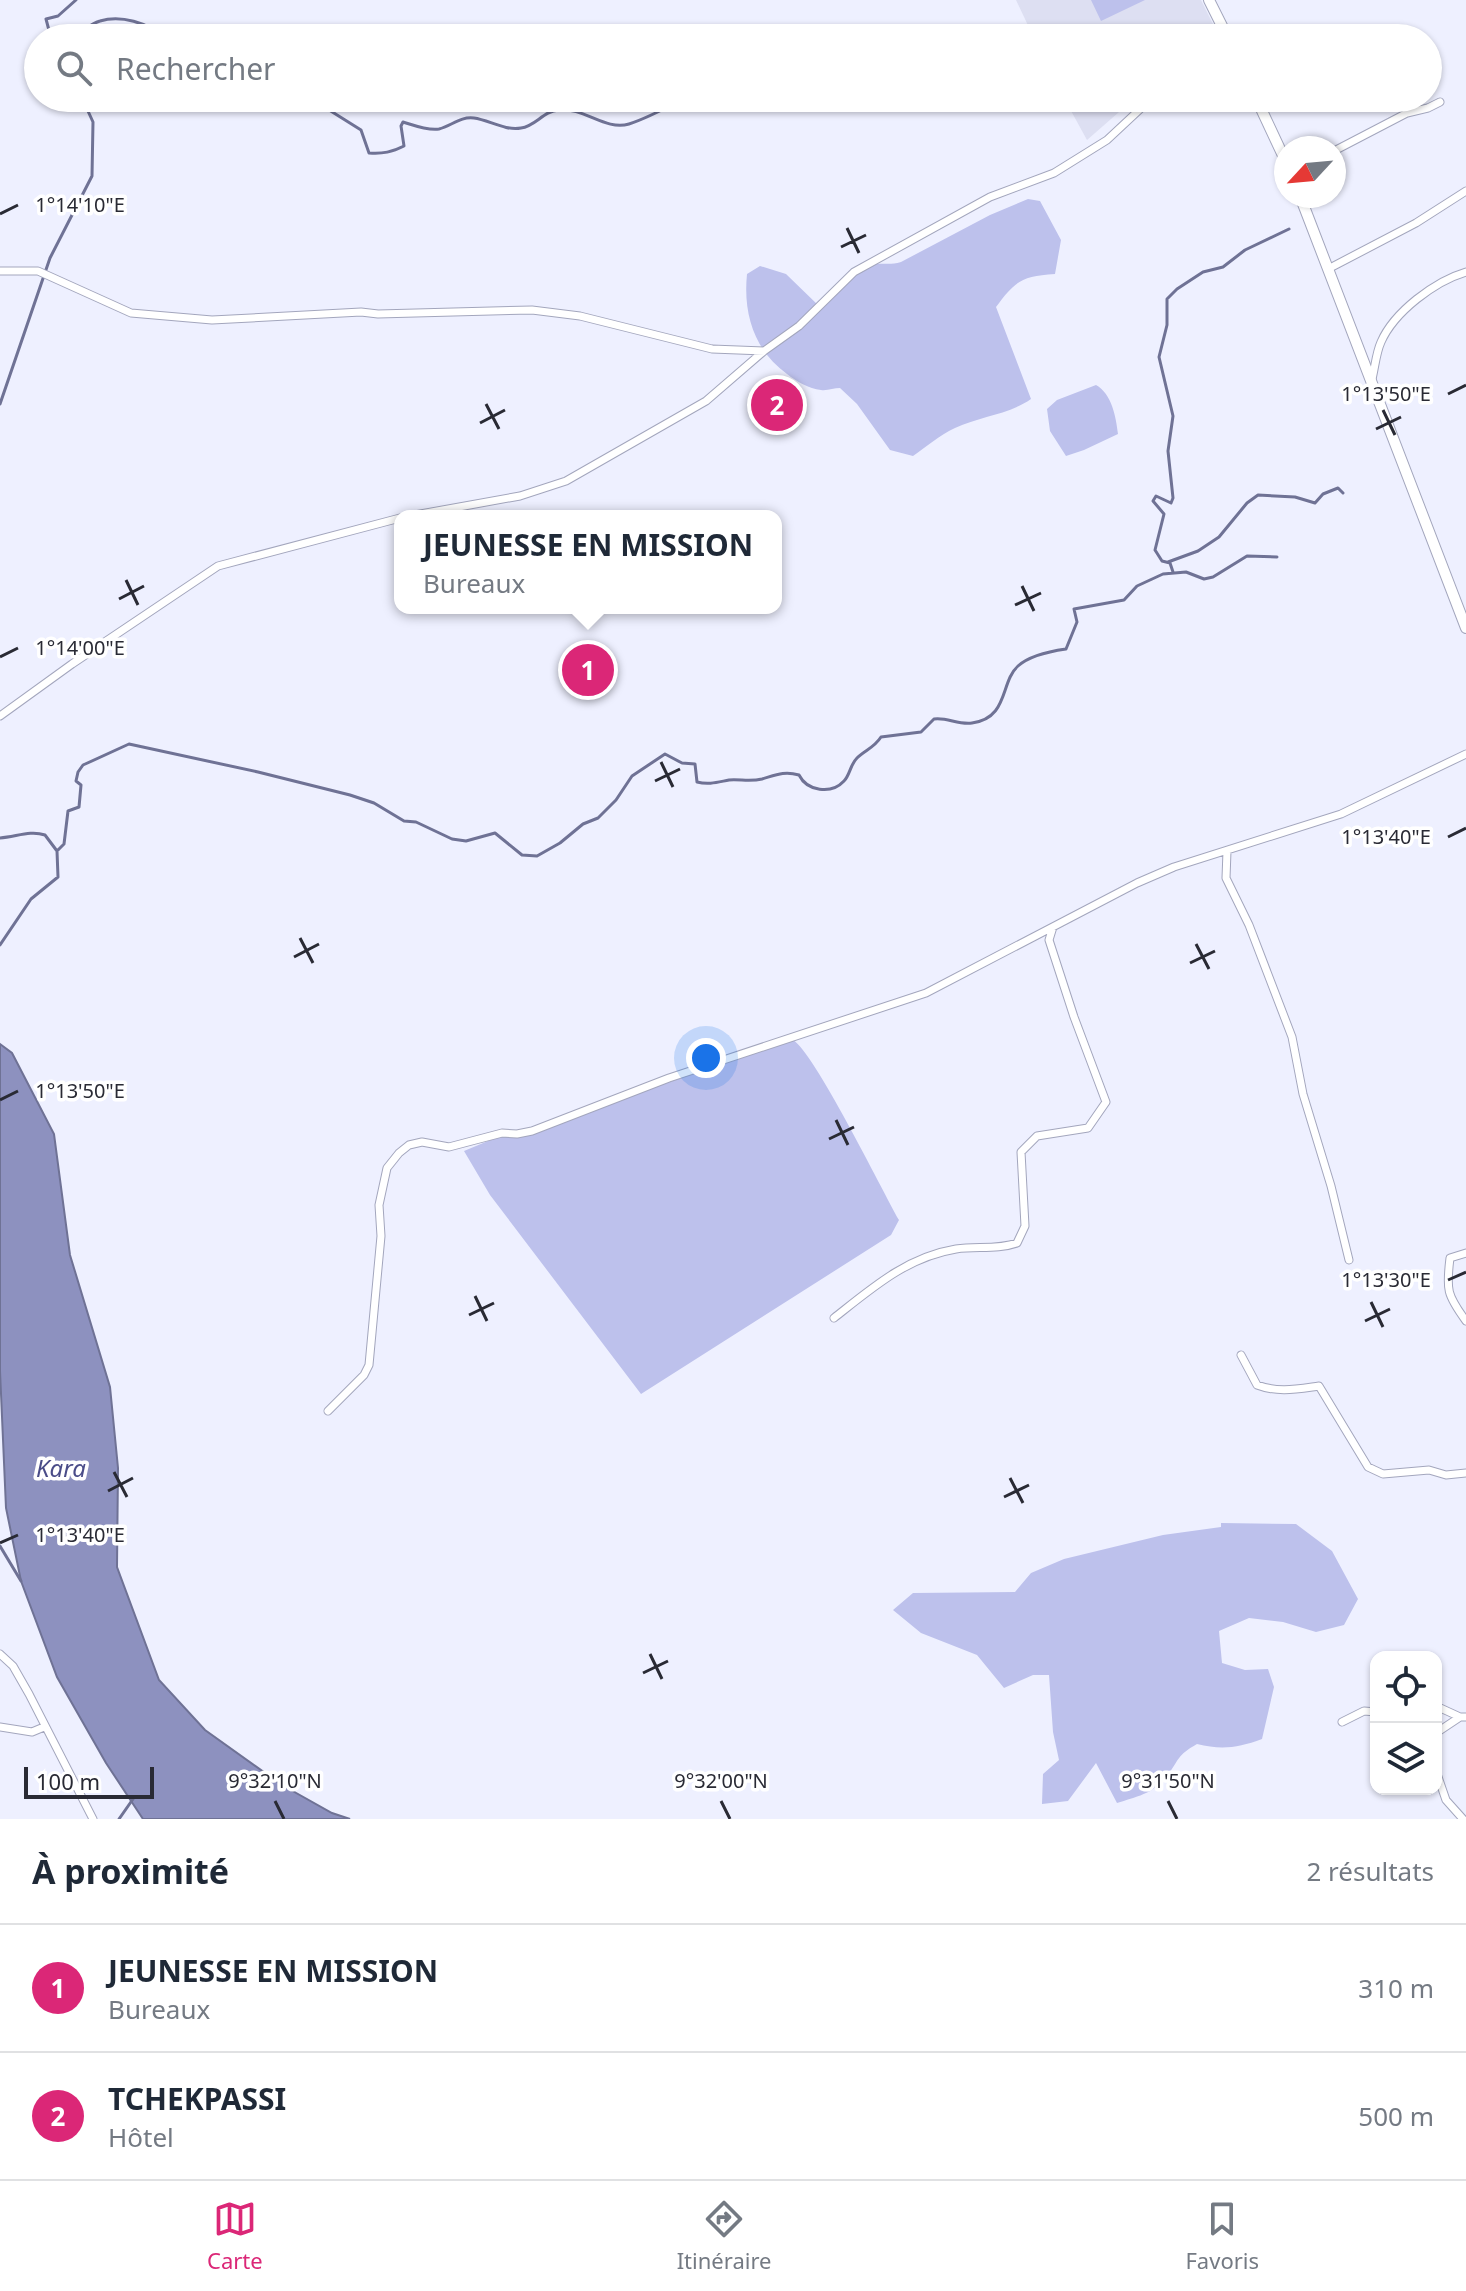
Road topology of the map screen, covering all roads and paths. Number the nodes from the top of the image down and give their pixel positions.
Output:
1 (1209, 0) edge
2 (1221, 24) edge
3 (1137, 112) edge
4 (1263, 112) edge
5 (1410, 112) edge
6 (1274, 136) edge
7 (1346, 145) edge
8 (1466, 191) edge
9 (1305, 208) edge
10 (1328, 269) junction
11 (0, 271) edge
12 (1466, 272) edge
13 (764, 351) junction
14 (1372, 379) junction
15 (442, 510) edge
16 (394, 520) edge
17 (1466, 628) edge
18 (0, 716) edge
19 (1466, 754) edge
20 (1227, 851) junction
21 (1053, 927) junction
22 (1466, 1253) edge
23 (1349, 1260) dead end
24 (834, 1318) dead end
25 (1466, 1321) edge
26 (1241, 1355) dead end
27 (328, 1411) dead end
28 (1466, 1473) edge
29 (0, 1654) edge
30 (1442, 1708) edge
31 (1370, 1712) edge
32 (1463, 1717) edge
33 (1342, 1722) dead end
34 (0, 1727) edge
35 (44, 1727) junction
36 (1442, 1729) edge
37 (1442, 1788) edge
38 (93, 1819) edge
39 (1463, 1819) edge

1 - 2 main road
3 - 13 street
4 - 6 main road
5 - 7 street
8 - 10 street
9 - 10 main road
10 - 14 main road
11 - 13 street
12 - 14 street
13 - 15 street
14 - 17 main road
16 - 18 street
19 - 20 street
20 - 21 street
20 - 23 street
21 - 24 street
21 - 27 street
22 - 25 street
26 - 28 street
29 - 35 street
30 - 32 street
31 - 33 street
32 - 36 street
34 - 35 street
35 - 38 street
37 - 39 street

